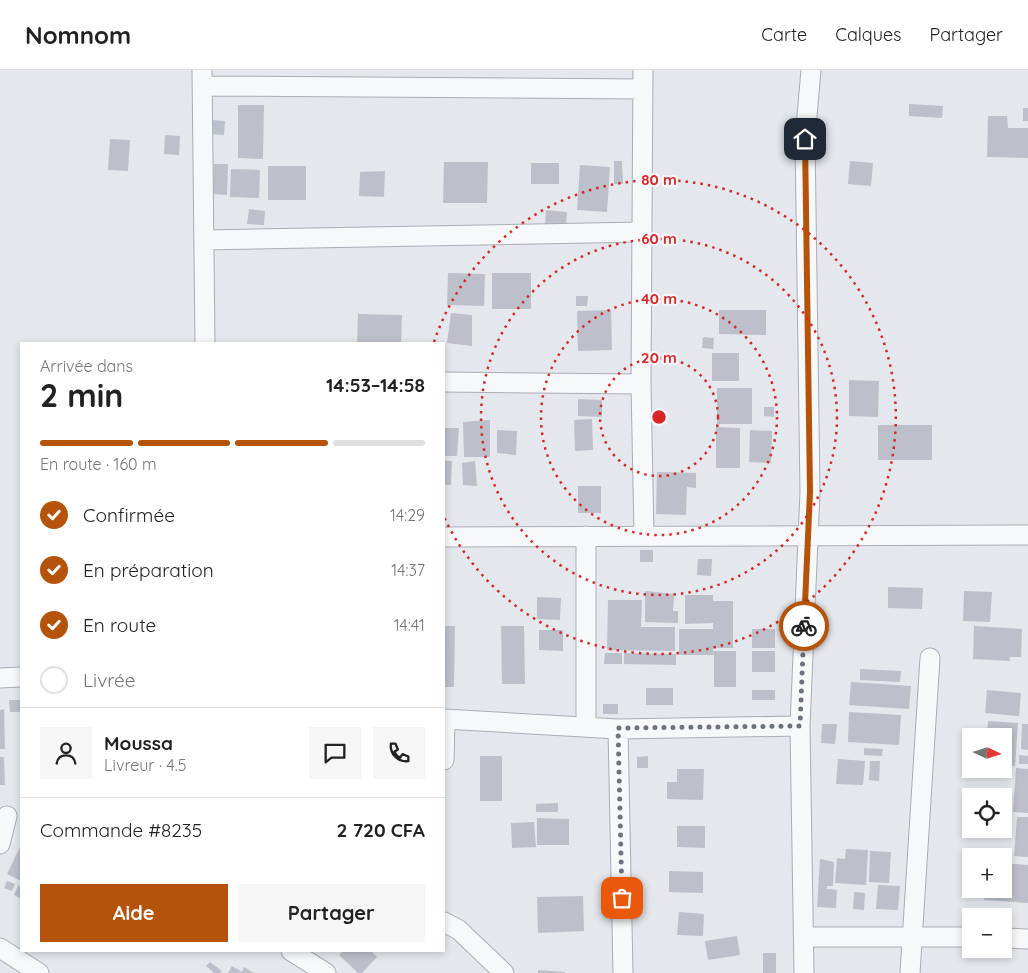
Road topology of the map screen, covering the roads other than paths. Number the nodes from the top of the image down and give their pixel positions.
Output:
1 (643, 70) edge
2 (811, 70) edge
3 (202, 78) edge
4 (643, 89) junction
5 (642, 232) junction
6 (204, 240) junction
7 (205, 342) edge
8 (445, 382) edge
9 (641, 384) junction
10 (1028, 535) edge
11 (586, 536) junction
12 (644, 536) junction
13 (808, 536) junction
14 (445, 537) edge
15 (930, 658) dead end
16 (20, 677) edge
17 (0, 678) edge
18 (445, 719) edge
19 (800, 726) junction
20 (586, 727) junction
21 (618, 728) junction
22 (9, 816) edge
23 (0, 844) edge
24 (445, 923) edge
25 (804, 936) junction
26 (912, 936) junction
27 (962, 937) edge
28 (1012, 938) edge
29 (1028, 939) edge
30 (0, 948) edge
31 (293, 952) edge
32 (39, 973) edge
33 (326, 973) edge
34 (504, 973) edge
35 (623, 973) edge
36 (804, 973) edge
37 (910, 973) edge

1 - 4 street
2 - 13 street
3 - 4 street
3 - 6 street
4 - 5 street
5 - 6 street
5 - 9 street
6 - 7 street
8 - 9 street
9 - 12 street
10 - 13 street
11 - 12 street
11 - 14 street
11 - 20 street
12 - 13 street
13 - 19 street
15 - 26 street
16 - 17 street
18 - 20 street
19 - 21 street
19 - 25 street
20 - 21 street
21 - 35 street
22 - 23 street
24 - 34 street
25 - 26 street
25 - 36 street
26 - 27 street
26 - 37 street
28 - 29 street
30 - 32 street
31 - 33 street

